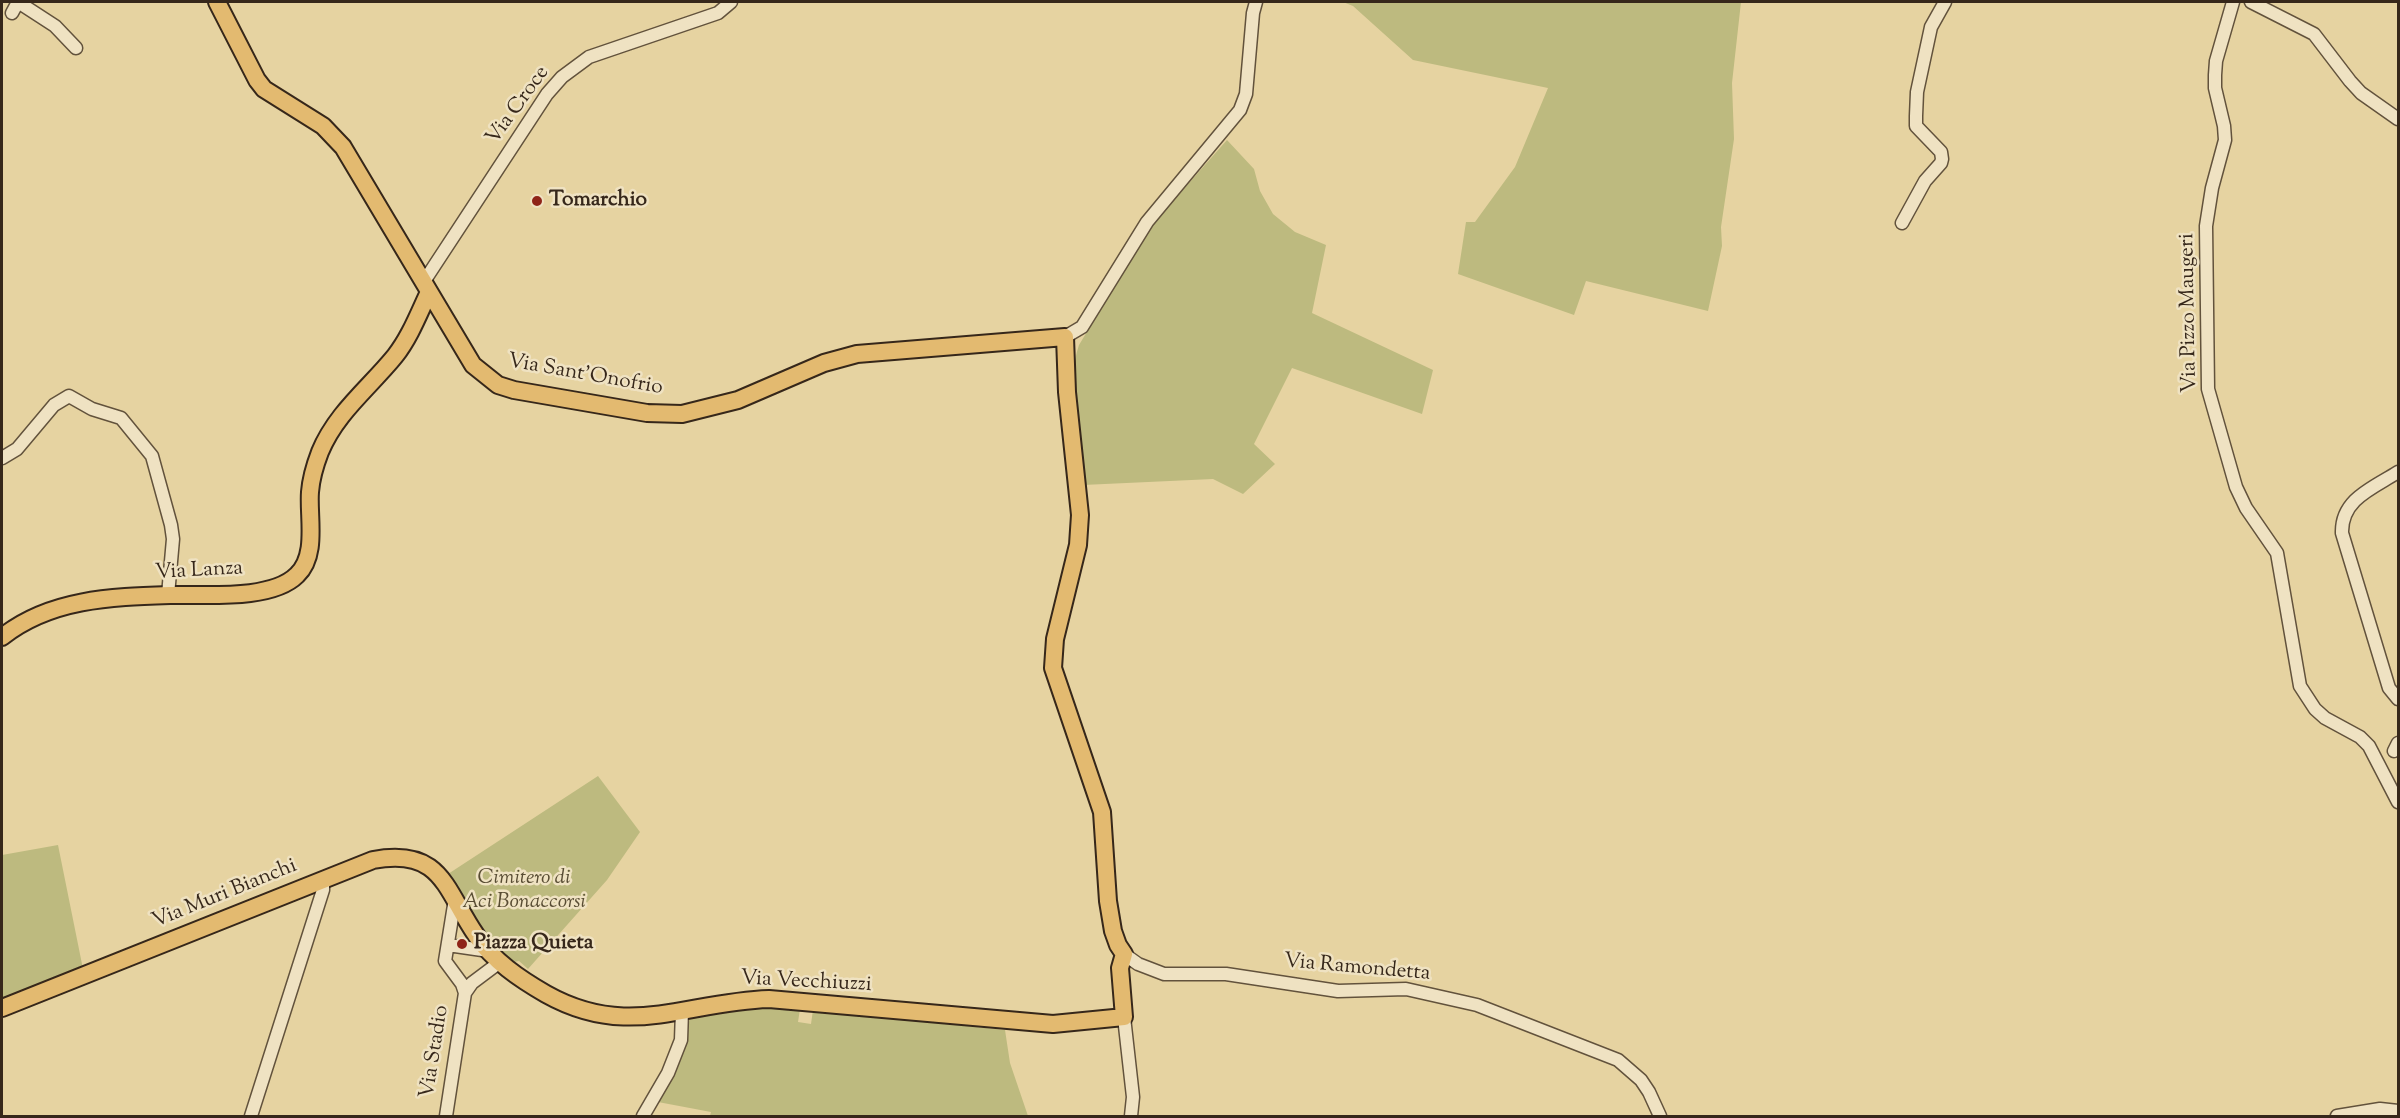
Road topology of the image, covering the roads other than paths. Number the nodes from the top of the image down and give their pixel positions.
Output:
1 (217, 2) edge
2 (731, 2) edge
3 (1256, 2) edge
4 (1945, 2) edge
5 (2233, 2) edge
6 (2252, 2) edge
7 (16, 6) edge
8 (2228, 22) junction
9 (76, 48) dead end
10 (2398, 119) edge
11 (1902, 223) dead end
12 (426, 287) junction
13 (1065, 337) junction
14 (2, 458) edge
15 (2398, 472) edge
16 (168, 595) junction
17 (2, 637) edge
18 (2398, 699) edge
19 (2398, 802) edge
20 (323, 880) junction
21 (455, 899) junction
22 (448, 945) junction
23 (1124, 954) junction
24 (495, 957) junction
25 (465, 993) junction
26 (2, 1008) edge
27 (682, 1011) junction
28 (1124, 1017) junction
29 (2398, 1111) edge
30 (251, 1116) edge
31 (446, 1116) edge
32 (643, 1116) edge
33 (1131, 1116) edge
34 (1660, 1116) edge
35 (2337, 1116) edge

1 - 12 main road, Via Sant'Onofrio
2 - 12 street, Via Croce
3 - 13 street
4 - 11 street
5 - 8 street, Via Pizzo Maugeri
6 - 8 street
6 - 10 street
7 - 9 street
8 - 19 street, Via Pizzo Maugeri
12 - 13 main road, Via Sant'Onofrio
12 - 16 main road, Via Lanza
13 - 23 main road
14 - 16 street
15 - 18 street
16 - 17 main road, Via Lanza
20 - 21 main road, Via Muri Bianchi
20 - 26 main road, Via Muri Bianchi
20 - 30 street
21 - 22 street
21 - 24 main road, Via Muri Bianchi
22 - 24 street
22 - 25 street
23 - 28 main road
23 - 34 street, Via Ramondetta
24 - 25 street
24 - 27 main road, Via Vecchiuzzi
25 - 31 street, Via Stadio
27 - 28 main road, Via Vecchiuzzi
27 - 32 street
28 - 33 street
29 - 35 street

